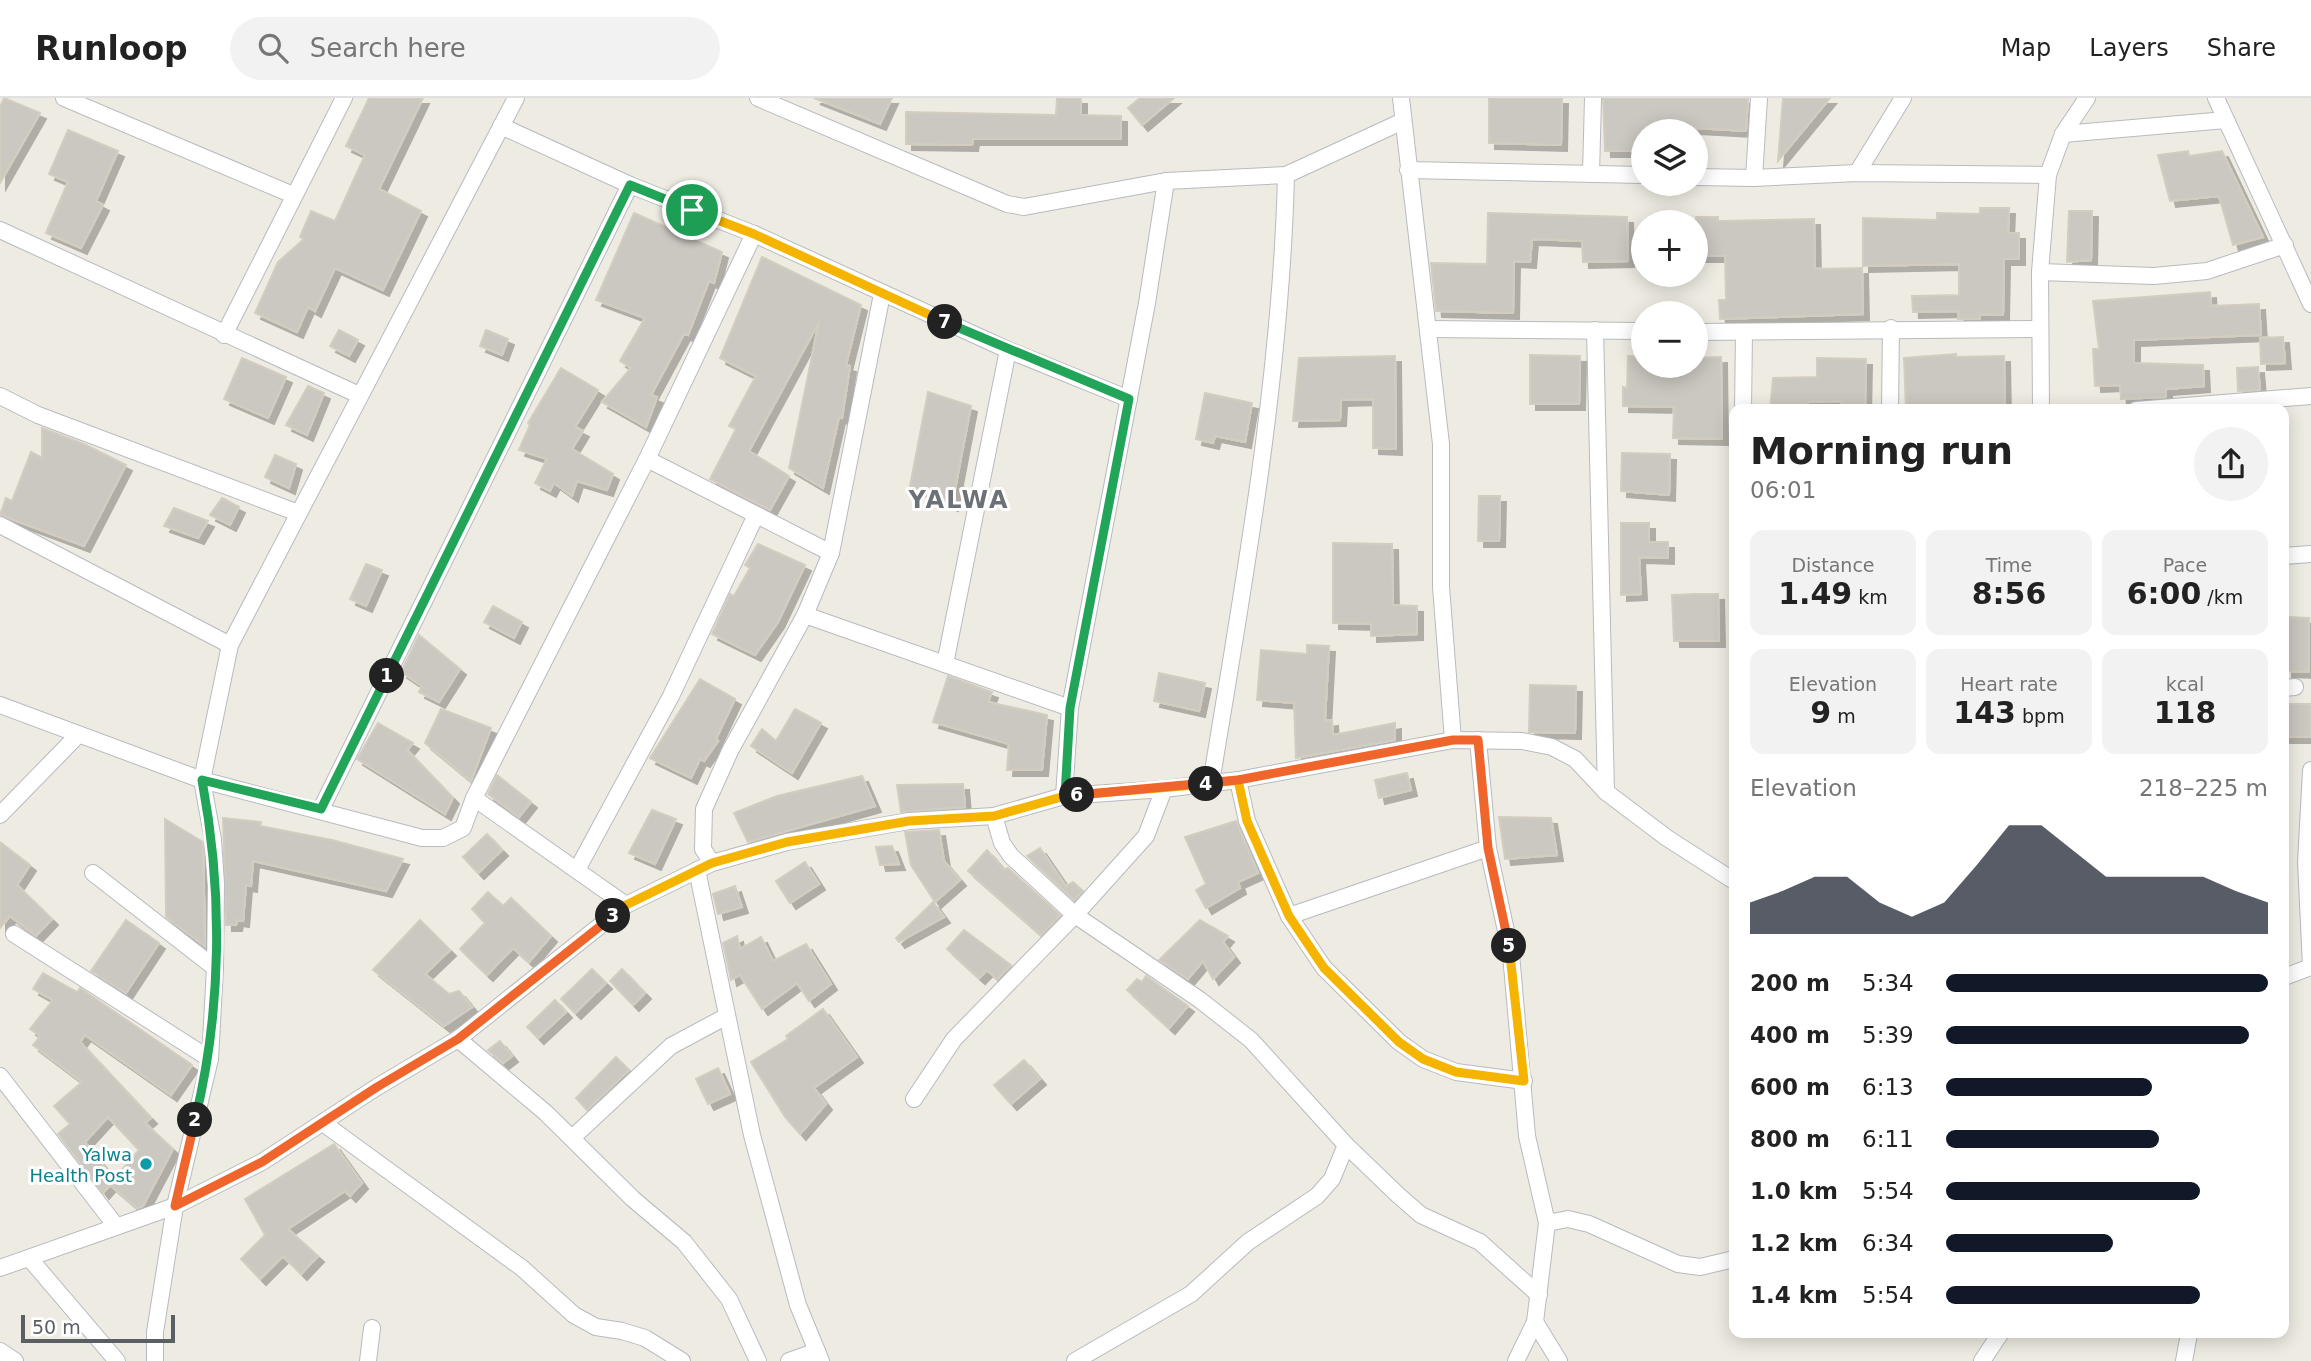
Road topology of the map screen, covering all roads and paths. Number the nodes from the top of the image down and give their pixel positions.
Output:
1 (64, 98) edge
2 (344, 98) edge
3 (516, 98) edge
4 (758, 98) edge
5 (1401, 98) edge
6 (1593, 98) edge
7 (1759, 98) edge
8 (1903, 98) edge
9 (2087, 98) edge
10 (2216, 98) edge
11 (2226, 120) junction
12 (1402, 122) junction
13 (501, 126) junction
14 (2063, 134) junction
15 (1408, 170) junction
16 (1857, 173) junction
17 (1591, 174) junction
18 (1286, 175) junction
19 (1631, 175) edge
20 (2048, 176) junction
21 (1708, 177) edge
22 (1754, 178) junction
23 (1166, 181) junction
24 (630, 185) junction
25 (293, 195) junction
26 (0, 230) edge
27 (754, 234) junction
28 (2285, 245) junction
29 (2040, 272) junction
30 (882, 294) junction
31 (2311, 304) edge
32 (1891, 328) junction
33 (1430, 329) junction
34 (2040, 329) junction
35 (1595, 330) junction
36 (1631, 331) edge
37 (1708, 332) edge
38 (1744, 332) junction
39 (224, 335) junction
40 (1008, 350) junction
41 (359, 395) junction
42 (0, 396) edge
43 (2311, 396) edge
44 (1129, 399) junction
45 (1743, 404) edge
46 (1890, 404) edge
47 (2041, 404) edge
48 (2211, 404) edge
49 (647, 459) junction
50 (298, 513) junction
51 (756, 516) junction
52 (0, 525) edge
53 (831, 553) junction
54 (2311, 555) edge
55 (2289, 556) edge
56 (805, 615) junction
57 (230, 645) junction
58 (945, 664) junction
59 (0, 705) edge
60 (1070, 708) junction
61 (78, 735) junction
62 (1453, 740) junction
63 (1478, 740) junction
64 (2311, 770) edge
65 (202, 780) junction
66 (1238, 780) junction
67 (1211, 783) junction
68 (1164, 789) junction
69 (1606, 792) junction
70 (1065, 796) junction
71 (474, 798) junction
72 (321, 809) junction
73 (0, 815) edge
74 (994, 816) junction
75 (1488, 848) junction
76 (705, 867) junction
77 (578, 868) junction
78 (93, 873) dead end
79 (1729, 878) edge
80 (626, 905) junction
81 (1075, 915) junction
82 (1289, 916) junction
83 (14, 934) dead end
84 (2311, 967) edge
85 (215, 968) junction
86 (2289, 975) edge
87 (727, 1016) junction
88 (458, 1039) junction
89 (210, 1059) junction
90 (0, 1076) edge
91 (1524, 1081) junction
92 (914, 1098) dead end
93 (323, 1122) junction
94 (572, 1138) junction
95 (1346, 1145) junction
96 (175, 1206) junction
97 (1547, 1223) junction
98 (116, 1226) junction
99 (30, 1259) junction
100 (1729, 1260) edge
101 (0, 1268) edge
102 (1539, 1295) junction
103 (1535, 1322) junction
104 (372, 1328) dead end
105 (1997, 1338) edge
106 (2188, 1338) edge
107 (0, 1351) edge
108 (819, 1356) edge
109 (15, 1361) edge
110 (117, 1361) edge
111 (155, 1361) edge
112 (368, 1361) edge
113 (682, 1361) edge
114 (758, 1361) edge
115 (789, 1361) edge
116 (1075, 1361) edge
117 (1516, 1361) edge
118 (1559, 1361) edge
119 (1982, 1361) edge
120 (2184, 1361) edge

1 - 25 street
2 - 25 street
3 - 13 street
4 - 23 street
5 - 12 street
6 - 17 street
7 - 22 street
8 - 16 street
9 - 14 street
10 - 11 street
11 - 14 street
11 - 28 street
12 - 15 street
12 - 18 street
13 - 24 street
13 - 41 street
14 - 20 street
15 - 17 street
15 - 33 street
16 - 20 street
16 - 22 street
17 - 19 street
18 - 23 street
18 - 67 street
20 - 29 street
21 - 22 street
23 - 44 street
24 - 27 street
24 - 72 street
25 - 39 street
26 - 39 street
27 - 30 street
27 - 49 street
28 - 29 street
28 - 31 street
29 - 34 street
30 - 40 street
30 - 53 street
32 - 34 street
32 - 38 street
32 - 46 street
33 - 35 street
33 - 62 street
34 - 47 street
35 - 36 street
35 - 69 street
37 - 38 street
38 - 45 street
39 - 41 street
40 - 44 street
40 - 58 street
41 - 50 street
42 - 50 street
43 - 48 street
44 - 60 street
49 - 51 street
49 - 71 street
50 - 57 street
51 - 53 street
51 - 77 street
52 - 57 street
53 - 56 street
54 - 55 street
56 - 58 street
56 - 76 street
57 - 65 street
58 - 60 street
59 - 61 street
60 - 70 street
61 - 65 street
61 - 73 street
62 - 63 street
62 - 66 street
63 - 69 street
63 - 75 street
64 - 84 street
65 - 72 street
65 - 85 street
66 - 67 street
66 - 82 street
67 - 68 street
68 - 70 street
68 - 81 street
69 - 79 street
70 - 74 street
71 - 72 street
71 - 77 street
74 - 76 street
74 - 81 street
75 - 82 street
75 - 91 street
76 - 80 street
76 - 87 street
77 - 80 street
78 - 85 street
80 - 88 street
81 - 92 street
81 - 95 street
82 - 91 street
83 - 89 street
84 - 86 street
85 - 89 street
87 - 94 street
87 - 108 street
88 - 93 street
88 - 94 street
89 - 96 street
90 - 98 street
91 - 97 street
93 - 96 street
93 - 113 street
94 - 114 street
95 - 102 street
95 - 116 street
96 - 98 street
96 - 111 street
97 - 100 street
97 - 102 street
98 - 99 street
99 - 101 street
99 - 110 street
102 - 103 street
103 - 117 street
103 - 118 street
104 - 112 street
105 - 119 street
106 - 120 street
107 - 109 street
108 - 115 street

